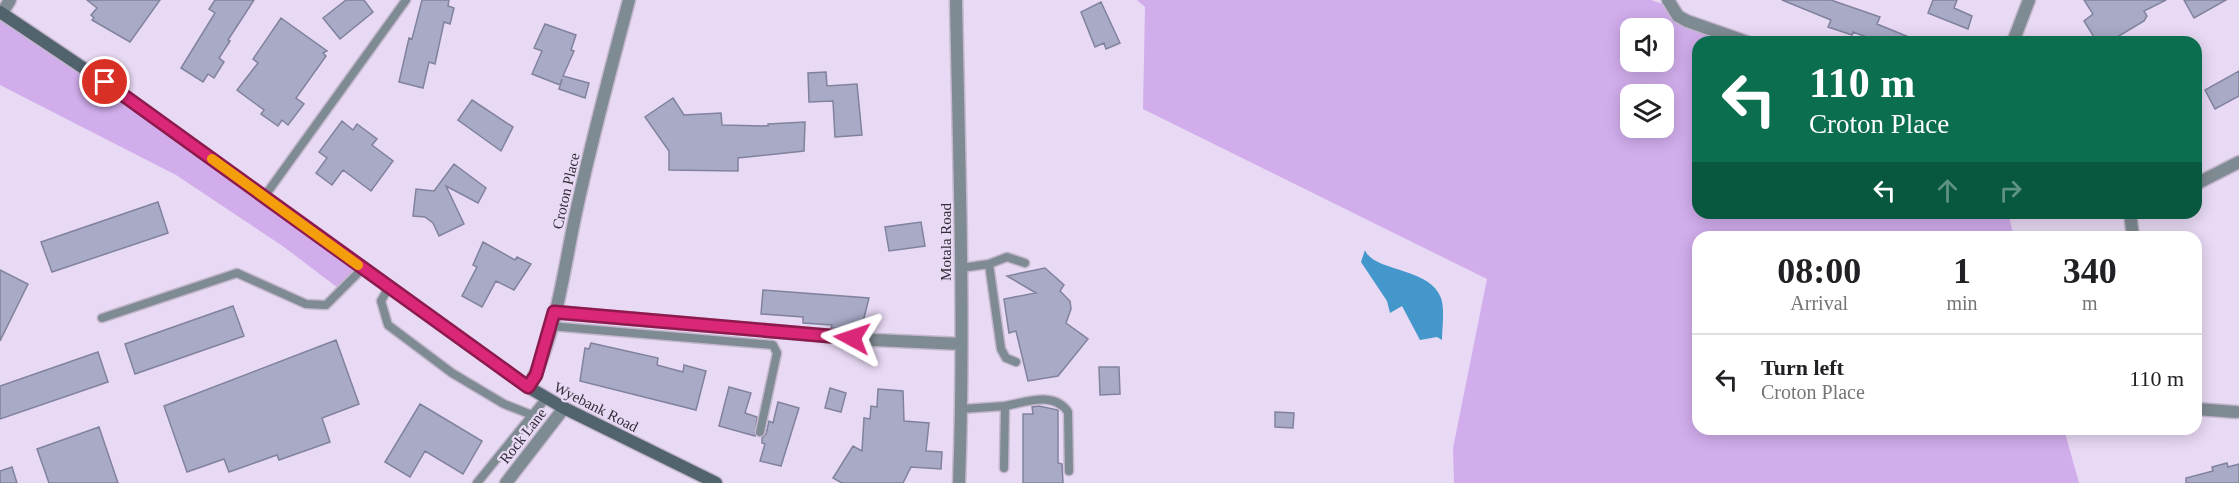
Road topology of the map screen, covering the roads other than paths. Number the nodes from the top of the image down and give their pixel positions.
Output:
1 (10, 0) edge
2 (406, 0) edge
3 (629, 0) edge
4 (956, 0) edge
5 (2029, 0) edge
6 (1670, 3) edge
7 (1, 12) edge
8 (1730, 36) edge
9 (2015, 36) edge
10 (2239, 162) edge
11 (2202, 181) edge
12 (264, 197) junction
13 (1025, 263) dead end
14 (989, 264) junction
15 (363, 268) junction
16 (961, 268) junction
17 (389, 287) junction
18 (554, 312) junction
19 (102, 318) dead end
20 (550, 326) junction
21 (961, 344) junction
22 (1016, 362) dead end
23 (528, 387) junction
24 (546, 398) junction
25 (1005, 406) junction
26 (564, 408) junction
27 (962, 409) junction
28 (2202, 409) edge
29 (2236, 412) dead end
30 (532, 415) junction
31 (760, 432) dead end
32 (1004, 468) dead end
33 (1069, 471) dead end
34 (477, 483) edge
35 (506, 483) edge
36 (716, 483) edge
37 (959, 483) edge

1 - 7 street
2 - 12 lane
3 - 18 street, Croton Place
4 - 16 street, Motala Road
5 - 9 street
6 - 8 street
7 - 12 street, Wyebank Road
10 - 11 street
12 - 15 street, Wyebank Road
13 - 14 lane
14 - 16 lane
14 - 22 lane
15 - 17 street, Wyebank Road
15 - 19 lane
16 - 21 street, Motala Road
17 - 23 street, Wyebank Road
17 - 30 lane
18 - 20 street, Croton Place
18 - 21 street
20 - 23 street, Croton Place
20 - 31 lane
21 - 27 street, Motala Road
23 - 24 street, Wyebank Road
24 - 26 street, Wyebank Road
24 - 30 lane
25 - 27 lane
25 - 32 lane
25 - 33 lane
26 - 35 street, Rock Lane
26 - 36 street, Wyebank Road
27 - 37 street, Motala Road
28 - 29 street
30 - 34 lane

